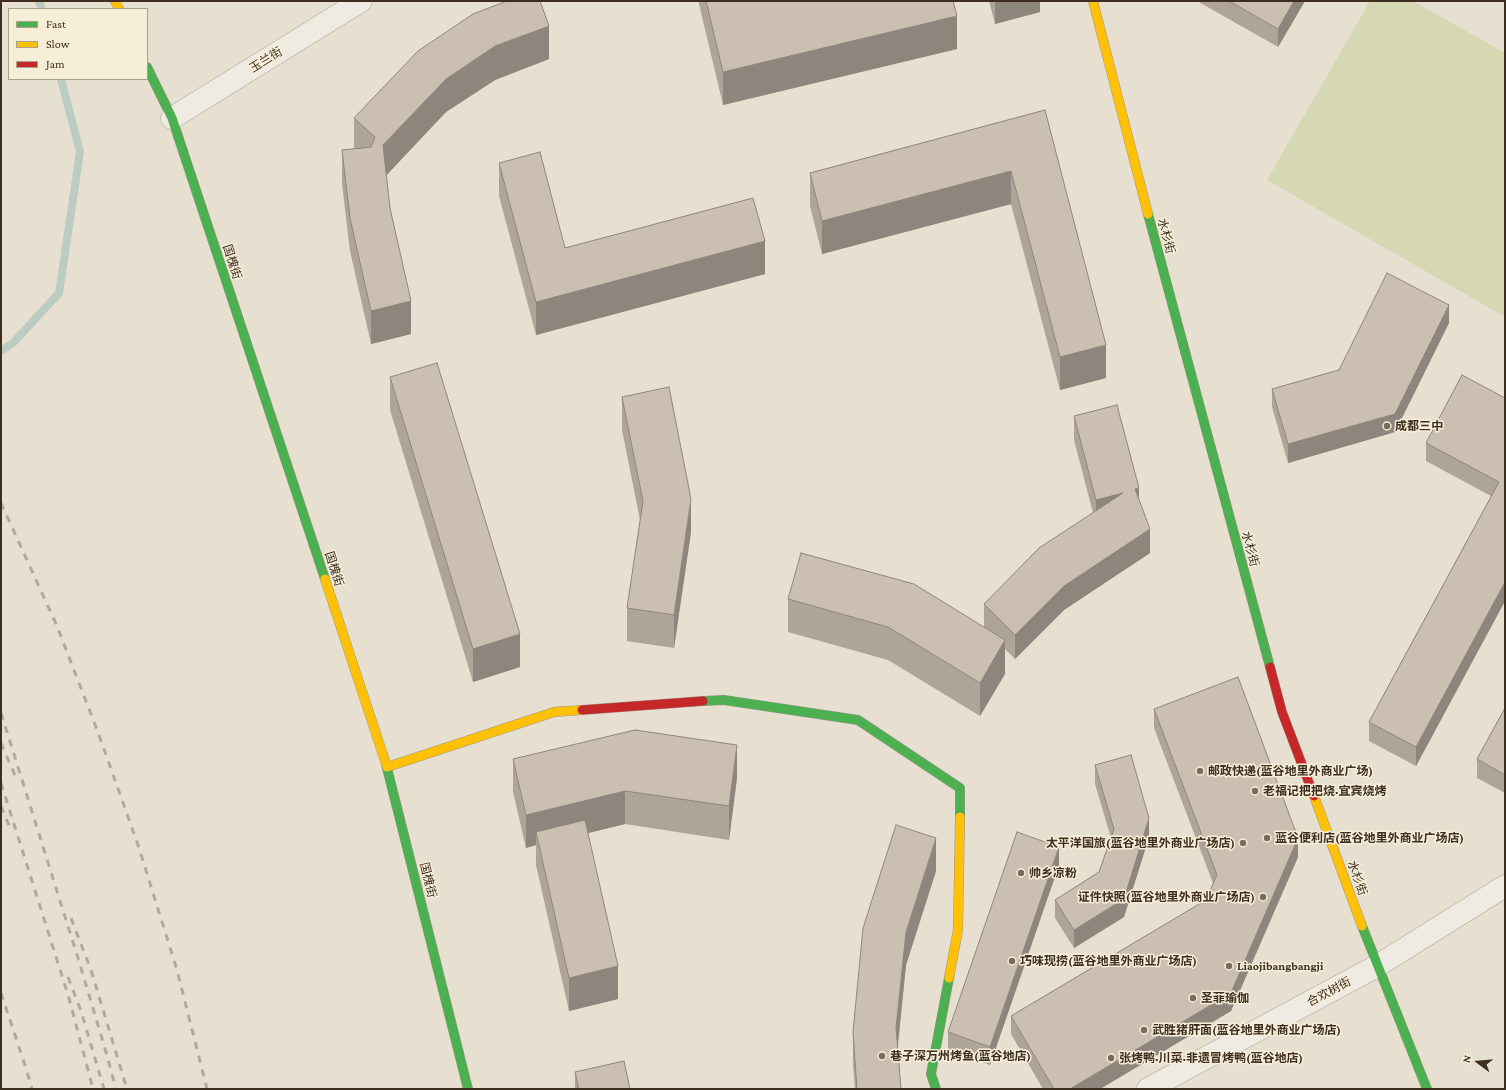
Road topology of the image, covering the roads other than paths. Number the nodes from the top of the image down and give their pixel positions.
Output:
1 (361, 1) edge
2 (1092, 1) edge
3 (148, 69) edge
4 (172, 118) junction
5 (387, 767) junction
6 (1505, 886) edge
7 (1377, 966) junction
8 (468, 1089) edge
9 (936, 1089) edge
10 (1148, 1089) edge
11 (1427, 1089) edge

1 - 4 street, 玉兰街
2 - 7 street, 水杉街
3 - 4 street, 国槐街
4 - 5 street, 国槐街
5 - 8 street, 国槐街
5 - 9 street
6 - 7 street, 合欢树街
7 - 10 street, 合欢树街
7 - 11 street, 水杉街

